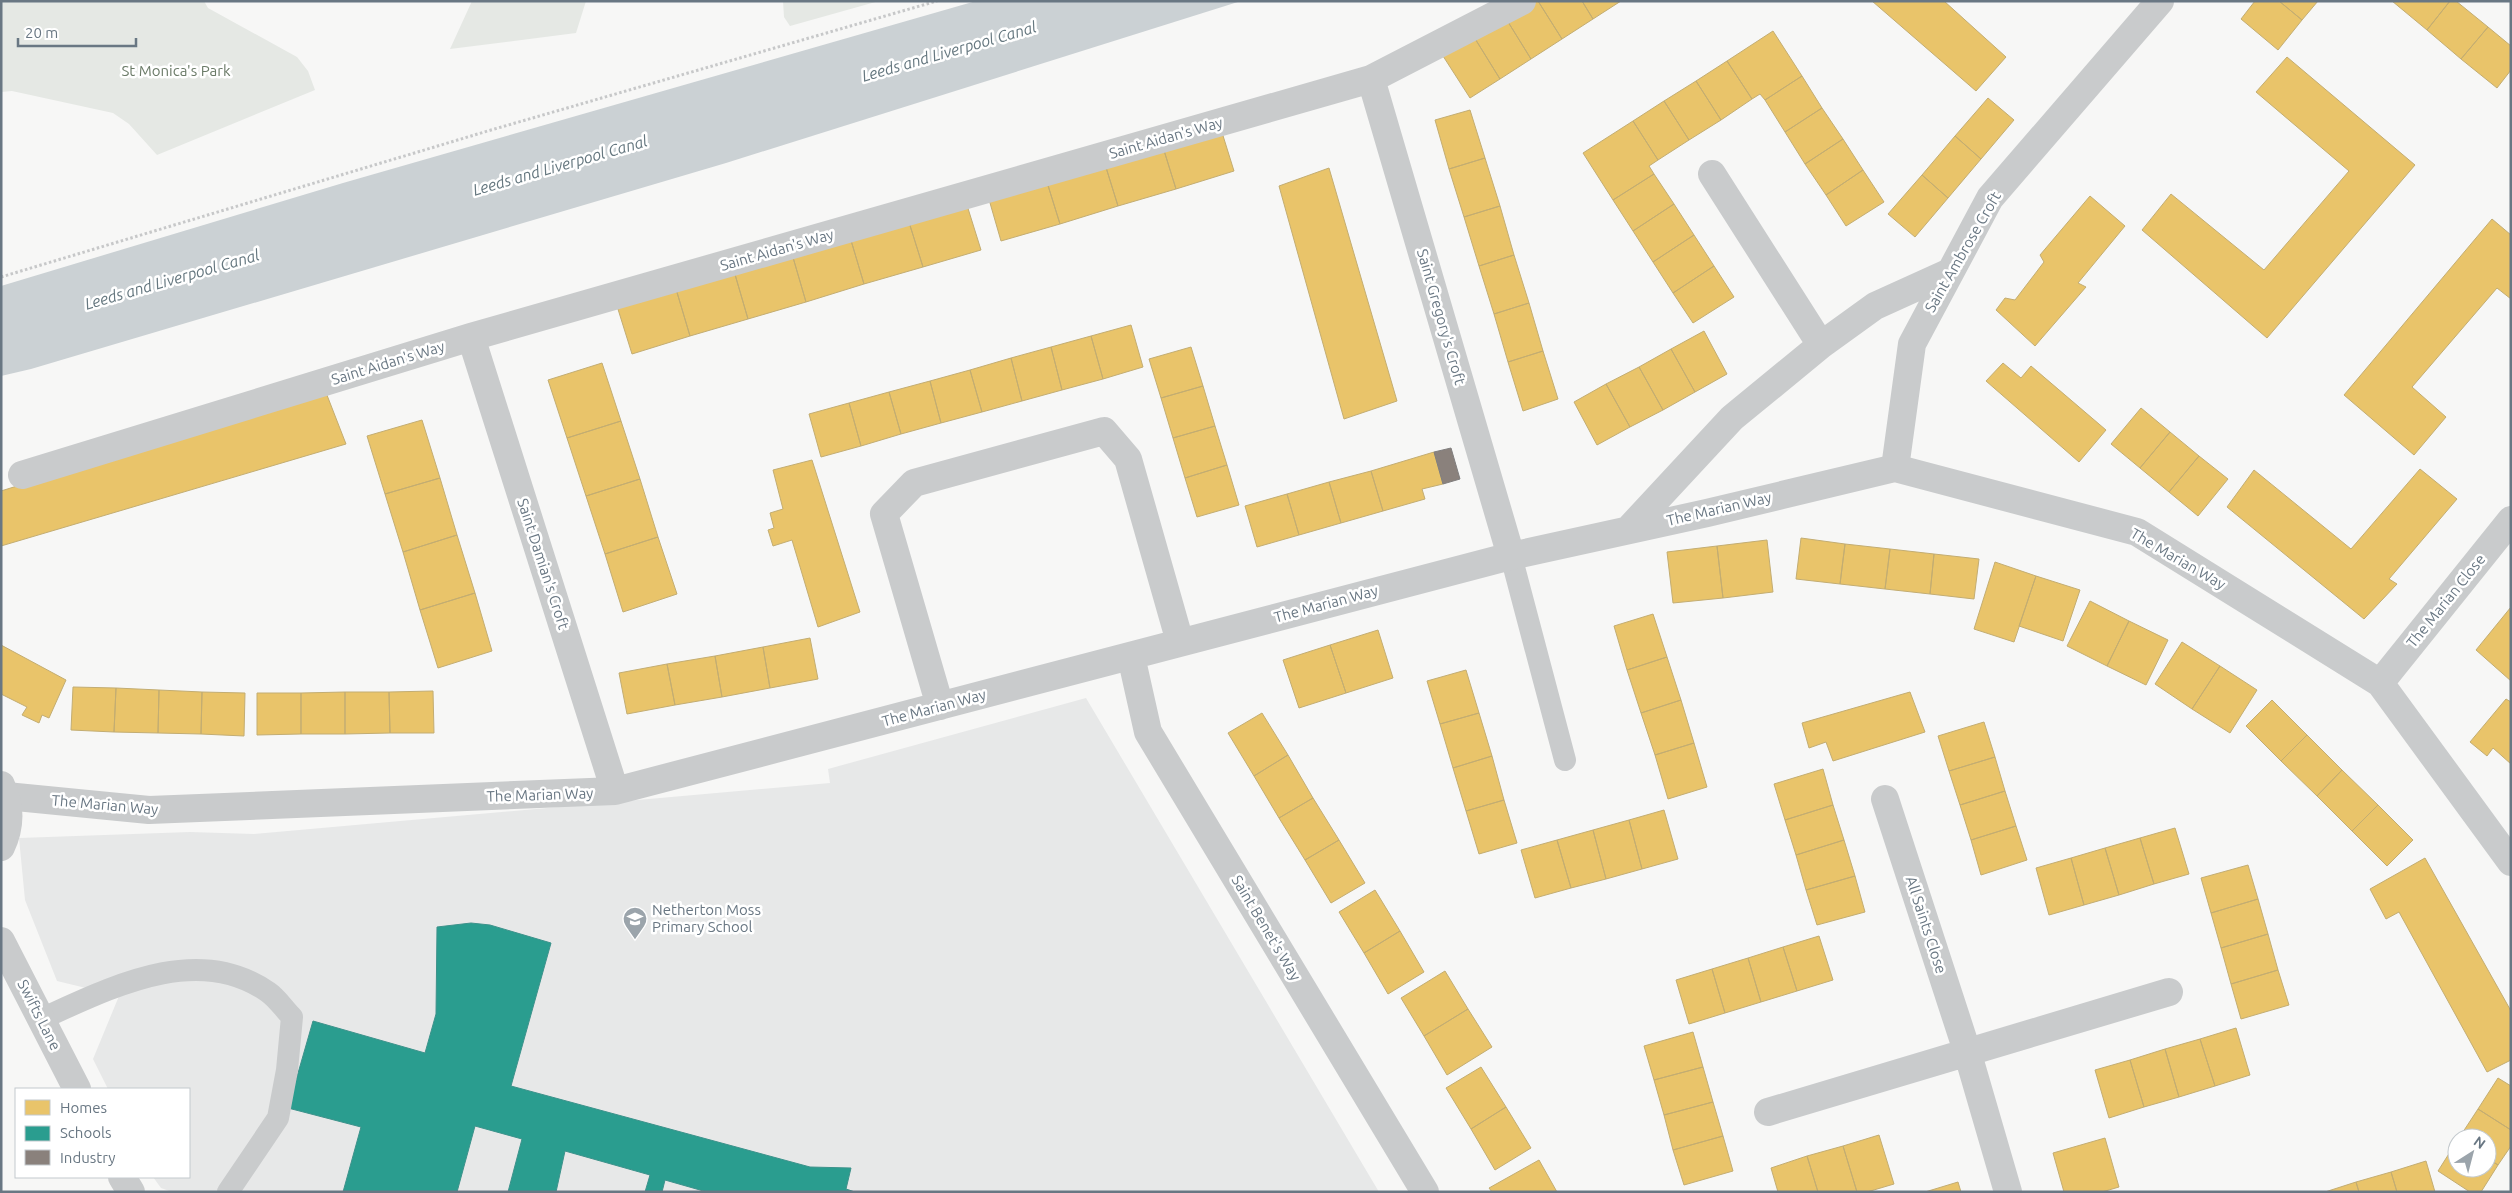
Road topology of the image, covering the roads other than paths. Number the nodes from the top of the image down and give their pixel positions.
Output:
1 (1522, 1) edge
2 (2160, 1) edge
3 (1371, 79) junction
4 (1712, 174) dead end
5 (1950, 272) junction
6 (471, 337) junction
7 (1821, 345) junction
8 (1895, 468) junction
9 (22, 475) dead end
10 (2511, 520) edge
11 (1628, 530) junction
12 (1511, 556) junction
13 (1180, 642) junction
14 (1131, 656) junction
15 (2380, 683) junction
16 (940, 706) junction
17 (1565, 760) dead end
18 (4, 790) edge
19 (615, 792) junction
20 (1885, 799) dead end
21 (1, 847) edge
22 (2511, 862) edge
23 (1, 941) edge
24 (2169, 992) dead end
25 (41, 1019) junction
26 (1967, 1051) junction
27 (76, 1088) edge
28 (1768, 1112) dead end
29 (123, 1178) edge
30 (131, 1192) edge
31 (228, 1192) edge
32 (1425, 1192) edge
33 (2008, 1192) edge

1 - 3 street, Saint Aidan's Way
2 - 5 street, Saint Ambrose Croft
3 - 6 street, Saint Aidan's Way
3 - 12 street, Saint Gregory's Croft
4 - 7 street
5 - 7 street
5 - 8 street, Saint Ambrose Croft
6 - 9 street, Saint Aidan's Way
6 - 19 street, Saint Damian's Croft
7 - 11 street
8 - 11 street, The Marian Way
8 - 15 street, The Marian Way
10 - 15 street, The Marian Close
11 - 12 street, The Marian Way
12 - 13 street, The Marian Way
12 - 17 lane
13 - 14 street, The Marian Way
13 - 16 street
14 - 16 street, The Marian Way
14 - 32 street, Saint Benet's Way
15 - 22 street, The Marian Way
16 - 19 street, The Marian Way
18 - 19 street, The Marian Way
18 - 21 street
20 - 26 street, All Saints Close
23 - 25 street, Swifts Lane
24 - 26 street
25 - 27 street, Swifts Lane
25 - 31 lane
26 - 28 street
26 - 33 street, All Saints Close
29 - 30 street

